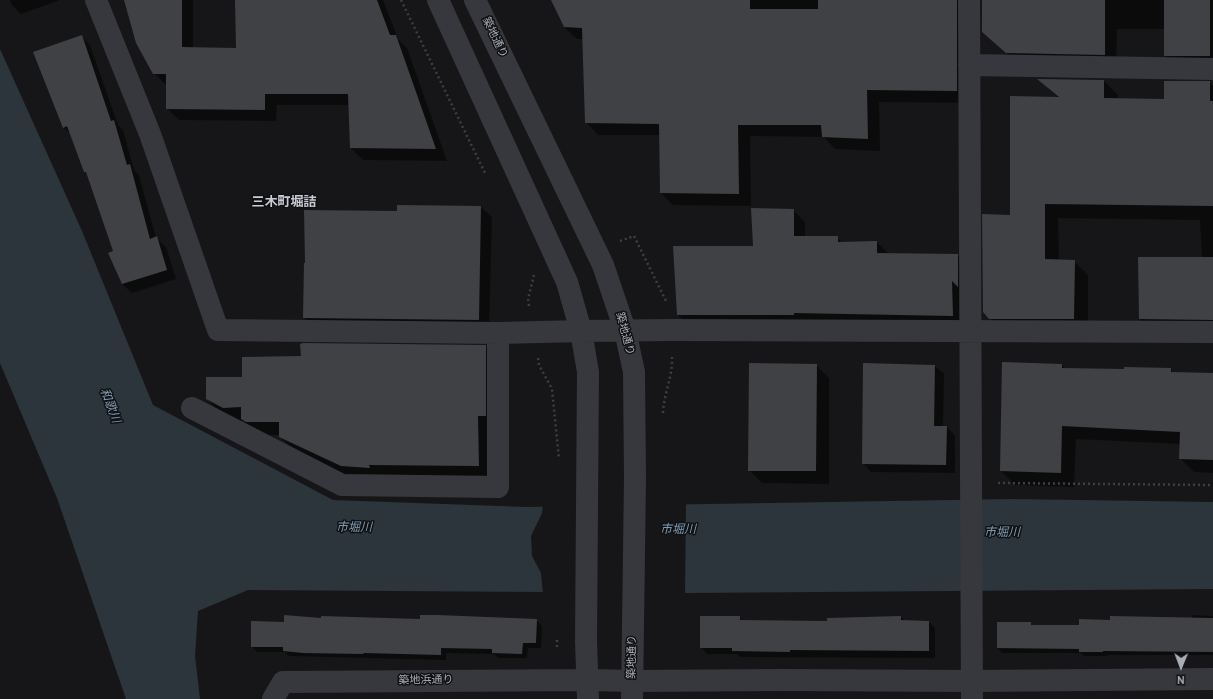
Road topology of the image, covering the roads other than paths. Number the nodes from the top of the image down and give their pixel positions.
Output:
1 (96, 0) edge
2 (438, 0) edge
3 (475, 0) edge
4 (969, 0) edge
5 (969, 65) junction
6 (1213, 69) edge
7 (625, 330) junction
8 (971, 330) junction
9 (581, 331) junction
10 (1213, 332) edge
11 (498, 333) junction
12 (192, 408) dead end
13 (1213, 679) edge
14 (588, 689) edge
15 (363, 690) edge
16 (632, 690) edge
17 (781, 690) edge
18 (972, 690) edge
19 (273, 699) edge

1 - 11 street
2 - 9 street
3 - 7 street, 築地通り
4 - 5 street
5 - 6 street
5 - 8 street
7 - 8 street
7 - 9 street
7 - 16 street, 築地通り
8 - 10 street
8 - 18 street
9 - 11 street
9 - 14 street
11 - 12 street
13 - 18 street, 築地浜通り
14 - 15 street, 築地浜通り
14 - 16 street, 築地浜通り
15 - 19 street, 築地浜通り
16 - 17 street, 築地浜通り
17 - 18 street, 築地浜通り

